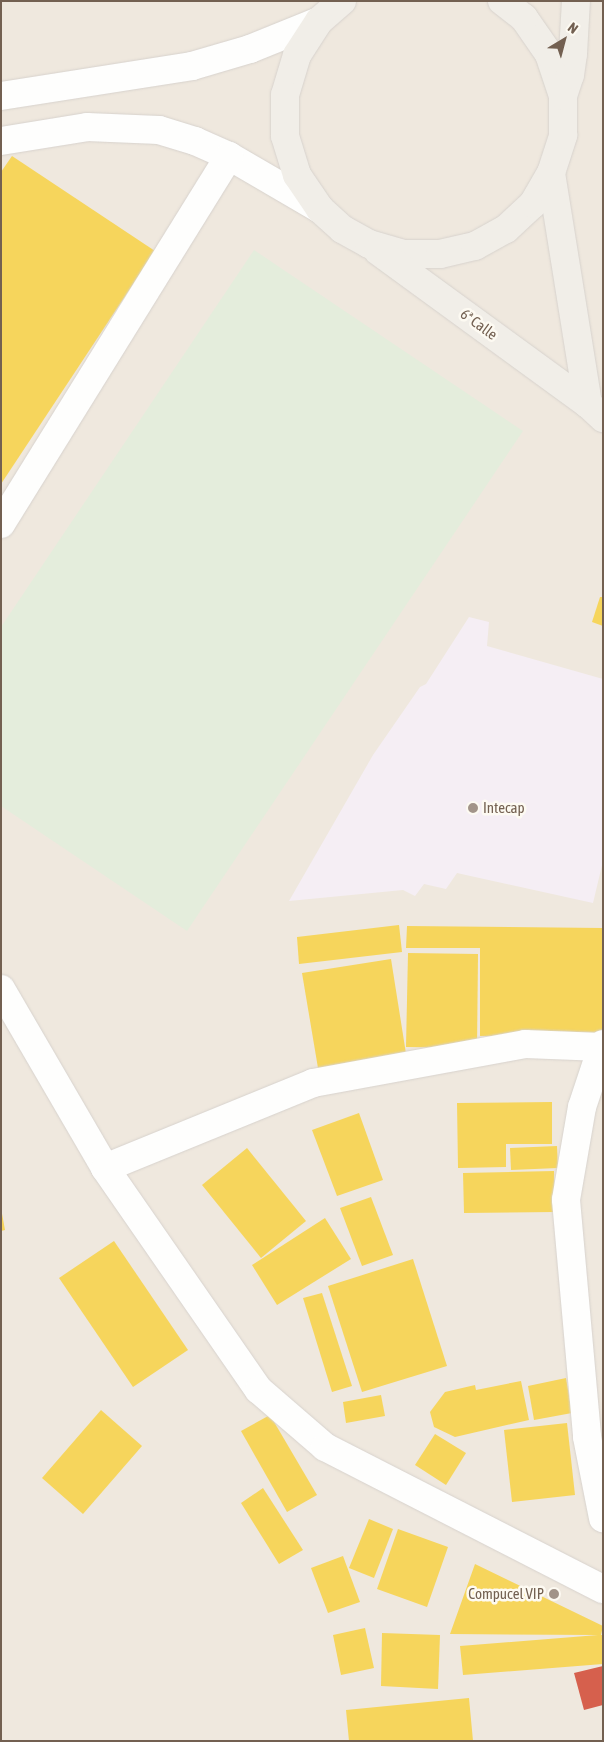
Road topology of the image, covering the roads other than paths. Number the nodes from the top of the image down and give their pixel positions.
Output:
1 (342, 1) edge
2 (502, 1) edge
3 (576, 1) edge
4 (319, 21) junction
5 (1, 96) edge
6 (563, 96) junction
7 (1, 142) edge
8 (230, 156) junction
9 (551, 174) junction
10 (320, 209) junction
11 (369, 244) junction
12 (596, 411) edge
13 (1, 524) edge
14 (1, 989) edge
15 (602, 1045) edge
16 (106, 1168) junction
17 (603, 1518) edge
18 (603, 1589) edge

1 - 4 main road
2 - 6 main road
3 - 6 main road
4 - 5 street
4 - 10 main road
6 - 9 main road
7 - 8 street
8 - 10 street
8 - 13 street
9 - 11 main road
9 - 12 main road, 6ª Calle
10 - 11 main road
11 - 12 main road, 6ª Calle
14 - 16 street
15 - 16 street
15 - 17 street
16 - 18 street

